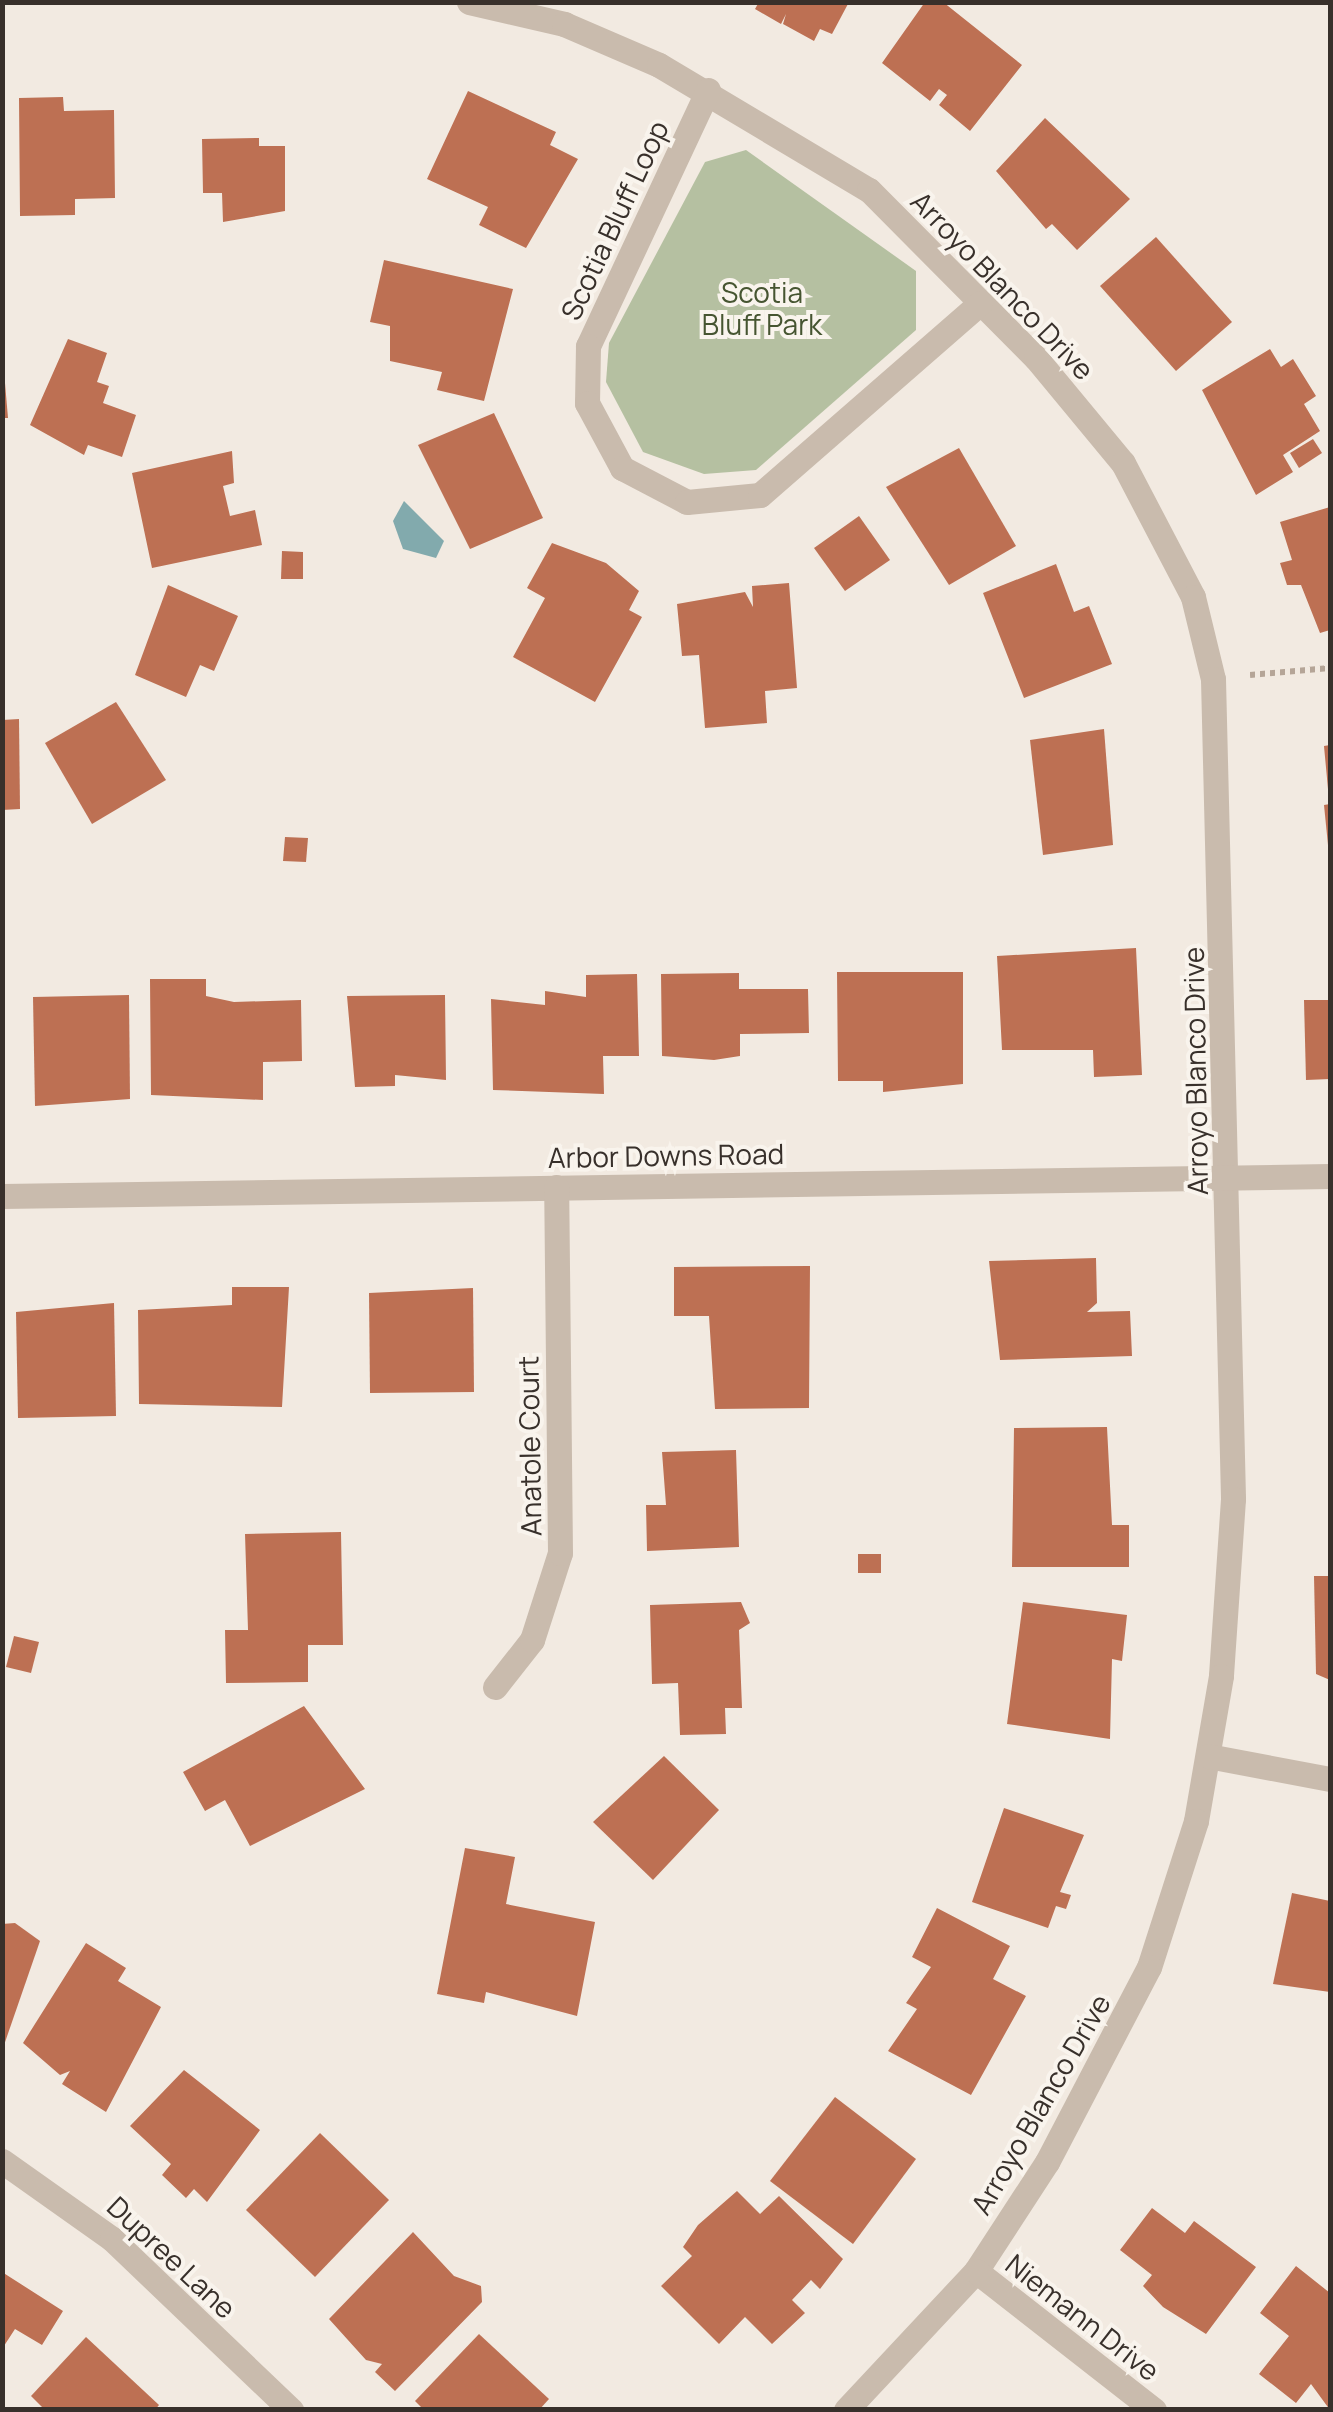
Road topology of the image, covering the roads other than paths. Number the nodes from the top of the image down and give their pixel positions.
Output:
1 (470, 2) edge
2 (708, 90) junction
3 (980, 303) junction
4 (1330, 1176) edge
5 (1228, 1177) junction
6 (556, 1187) junction
7 (2, 1196) edge
8 (495, 1686) dead end
9 (1208, 1756) junction
10 (1330, 1779) edge
11 (2, 2161) edge
12 (976, 2271) junction
13 (290, 2410) edge
14 (846, 2410) edge
15 (1154, 2410) edge

1 - 2 street, Arroyo Blanco Drive
2 - 3 street, Arroyo Blanco Drive
2 - 3 street, Scotia Bluff Loop
3 - 5 street, Arroyo Blanco Drive
4 - 5 street, Arbor Downs Road
5 - 6 street, Arbor Downs Road
5 - 9 street, Arroyo Blanco Drive
6 - 7 street, Arbor Downs Road
6 - 8 street, Anatole Court
9 - 10 street
9 - 12 street, Arroyo Blanco Drive
11 - 13 street, Dupree Lane
12 - 14 street, Arroyo Blanco Drive
12 - 15 street, Niemann Drive

